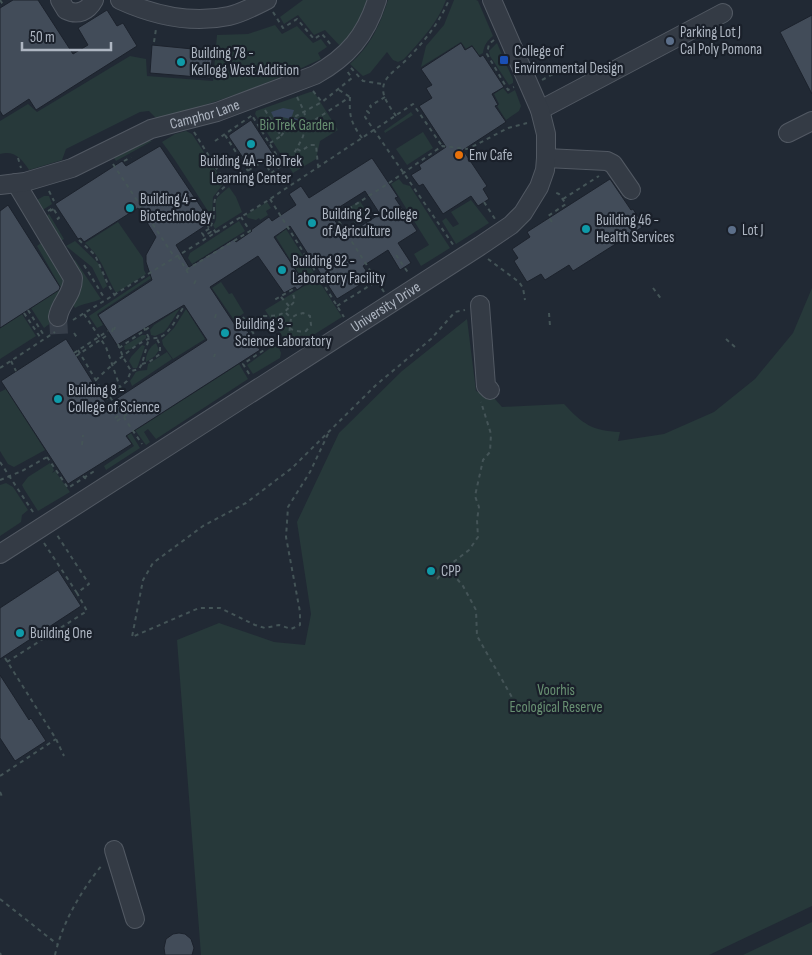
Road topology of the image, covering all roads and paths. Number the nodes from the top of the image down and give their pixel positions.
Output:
1 (0, 0) edge
2 (60, 0) edge
3 (94, 0) edge
4 (120, 0) edge
5 (268, 0) edge
6 (378, 0) edge
7 (449, 0) edge
8 (492, 0) edge
9 (4, 6) dead end
10 (724, 13) dead end
11 (276, 17) dead end
12 (156, 28) dead end
13 (496, 39) dead end
14 (154, 42) dead end
15 (332, 46) dead end
16 (591, 67) dead end
17 (355, 73) dead end
18 (540, 81) dead end
19 (384, 85) junction
20 (518, 85) dead end
21 (338, 90) dead end
22 (296, 95) dead end
23 (350, 96) junction
24 (385, 97) junction
25 (322, 102) dead end
26 (263, 108) dead end
27 (304, 111) junction
28 (252, 116) dead end
29 (396, 116) junction
30 (536, 116) junction
31 (812, 121) edge
32 (308, 125) junction
33 (190, 130) dead end
34 (374, 131) junction
35 (788, 133) dead end
36 (225, 134) dead end
37 (281, 136) junction
38 (362, 138) junction
39 (270, 143) junction
40 (442, 146) junction
41 (297, 149) junction
42 (18, 158) dead end
43 (546, 158) junction
44 (263, 160) dead end
45 (613, 164) junction
46 (114, 165) dead end
47 (318, 167) junction
48 (248, 171) junction
49 (403, 172) junction
50 (271, 173) junction
51 (274, 178) dead end
52 (13, 180) edge
53 (227, 185) junction
54 (289, 186) junction
55 (54, 187) dead end
56 (291, 189) dead end
57 (549, 190) dead end
58 (630, 190) dead end
59 (270, 199) junction
60 (562, 199) junction
61 (54, 201) dead end
62 (484, 202) dead end
63 (57, 207) dead end
64 (54, 210) dead end
65 (241, 217) junction
66 (497, 221) dead end
67 (552, 222) dead end
68 (207, 224) dead end
69 (212, 227) junction
70 (216, 233) junction
71 (79, 240) dead end
72 (455, 248) dead end
73 (396, 255) dead end
74 (178, 256) junction
75 (174, 258) junction
76 (487, 258) dead end
77 (186, 270) junction
78 (188, 274) dead end
79 (411, 276) dead end
80 (377, 281) junction
81 (652, 288) dead end
82 (385, 294) dead end
83 (115, 296) junction
84 (281, 297) junction
85 (274, 300) dead end
86 (525, 300) dead end
87 (662, 300) dead end
88 (185, 306) dead end
89 (290, 306) junction
90 (337, 306) junction
91 (480, 308) joint
92 (28, 310) dead end
93 (24, 313) dead end
94 (286, 313) junction
95 (549, 313) dead end
96 (84, 314) junction
97 (216, 314) dead end
98 (263, 316) dead end
99 (279, 316) junction
100 (243, 317) dead end
101 (216, 318) dead end
102 (291, 318) junction
103 (345, 319) dead end
104 (61, 324) junction
105 (151, 326) dead end
106 (550, 326) dead end
107 (146, 328) junction
108 (140, 330) dead end
109 (290, 330) junction
110 (74, 333) dead end
111 (99, 337) junction
112 (46, 338) junction
113 (149, 338) junction
114 (78, 339) dead end
115 (157, 339) junction
116 (726, 339) dead end
117 (42, 340) junction
118 (301, 347) dead end
119 (736, 348) dead end
120 (78, 350) junction
121 (74, 352) dead end
122 (215, 354) dead end
123 (76, 356) dead end
124 (122, 357) junction
125 (214, 357) dead end
126 (11, 360) junction
127 (142, 364) junction
128 (111, 365) junction
129 (0, 368) edge
130 (16, 371) dead end
131 (131, 371) junction
132 (252, 379) dead end
133 (96, 380) junction
134 (120, 388) junction
135 (488, 388) joint
136 (110, 396) junction
137 (136, 404) dead end
138 (136, 409) dead end
139 (127, 410) dead end
140 (129, 413) dead end
141 (121, 414) junction
142 (115, 418) dead end
143 (117, 421) dead end
144 (328, 434) junction
145 (83, 435) dead end
146 (82, 445) dead end
147 (144, 448) dead end
148 (0, 462) edge
149 (96, 470) dead end
150 (8, 476) junction
151 (83, 476) dead end
152 (0, 480) edge
153 (86, 480) dead end
154 (36, 517) dead end
155 (56, 533) dead end
156 (43, 541) dead end
157 (0, 554) edge
158 (447, 567) junction
159 (437, 579) dead end
160 (77, 593) junction
161 (5, 658) dead end
162 (7, 662) junction
163 (517, 706) dead end
164 (56, 739) junction
165 (64, 756) dead end
166 (0, 776) edge
167 (0, 792) edge
168 (3, 799) dead end
169 (114, 850) joint
170 (0, 899) edge
171 (135, 919) dead end
172 (58, 945) junction
173 (55, 955) edge

1 - 9 path
2 - 3 street
4 - 5 street
6 - 52 street, Camphor Lane
7 - 19 path
8 - 30 street, University Drive
10 - 30 street
11 - 15 path
12 - 14 path
13 - 20 path
16 - 18 path
17 - 19 path
19 - 24 path
21 - 23 path
22 - 27 path
23 - 32 path
23 - 38 path
24 - 29 path
24 - 34 path
25 - 27 path
26 - 37 path
27 - 32 path
27 - 37 path
28 - 39 path
29 - 34 path
29 - 40 path
30 - 40 path
30 - 43 street, University Drive
31 - 35 street
32 - 41 path
33 - 53 path
34 - 38 path
34 - 49 path
36 - 48 path
37 - 39 path
38 - 47 path
39 - 48 path
40 - 49 path
41 - 47 path
41 - 50 path
42 - 52 path
43 - 45 street
43 - 157 street, University Drive
44 - 50 path, bridge
45 - 58 street
45 - 60 path
46 - 75 path
47 - 54 path
48 - 53 path
49 - 72 path
49 - 80 path
50 - 51 path, bridge
52 - 104 street
53 - 69 path
54 - 56 path
54 - 59 path
55 - 61 path
57 - 60 path
59 - 65 path
59 - 90 path
60 - 67 path
62 - 66 path
63 - 64 path, bridge
65 - 70 path
65 - 77 path
68 - 69 path, bridge
69 - 70 path
70 - 74 path
71 - 83 path
73 - 79 path
74 - 75 path
74 - 77 path
75 - 83 path
76 - 86 path
77 - 78 path
80 - 82 path
80 - 90 path
81 - 87 path
83 - 96 path
84 - 85 path
84 - 89 path
84 - 89 path
88 - 115 path
89 - 94 path
90 - 103 path
91 - 135 street
91 - 144 path
92 - 112 path
93 - 117 path
94 - 99 path
94 - 102 path
95 - 106 path
96 - 104 path
96 - 111 path
97 - 101 path
98 - 99 path
99 - 109 path
100 - 132 path
102 - 109 path
102 - 109 path
104 - 112 path
105 - 107 path
107 - 108 path
107 - 113 path
107 - 124 path
109 - 118 path
110 - 114 path
111 - 120 path
111 - 123 path, bridge
111 - 128 path
112 - 117 path
113 - 115 path
113 - 124 path
113 - 127 path
115 - 127 path
116 - 119 path
117 - 126 path
120 - 121 path
120 - 133 path
122 - 125 path
124 - 128 path
124 - 131 path
126 - 129 path
126 - 130 path
127 - 131 path
128 - 133 path
128 - 134 path
131 - 134 path
133 - 136 path
134 - 136 path
135 - 158 path
136 - 141 path
137 - 138 path
139 - 141 path
140 - 143 path, bridge
141 - 142 path
141 - 147 path
144 - 144 path
145 - 146 path
148 - 150 path
149 - 150 path
150 - 152 path
150 - 154 path
151 - 153 path, bridge
155 - 160 path
156 - 160 path
158 - 159 path
158 - 163 path
160 - 162 path
161 - 162 path
162 - 164 path
164 - 165 path
164 - 166 path
167 - 168 path
169 - 171 street
169 - 172 path
170 - 172 path
172 - 173 path

